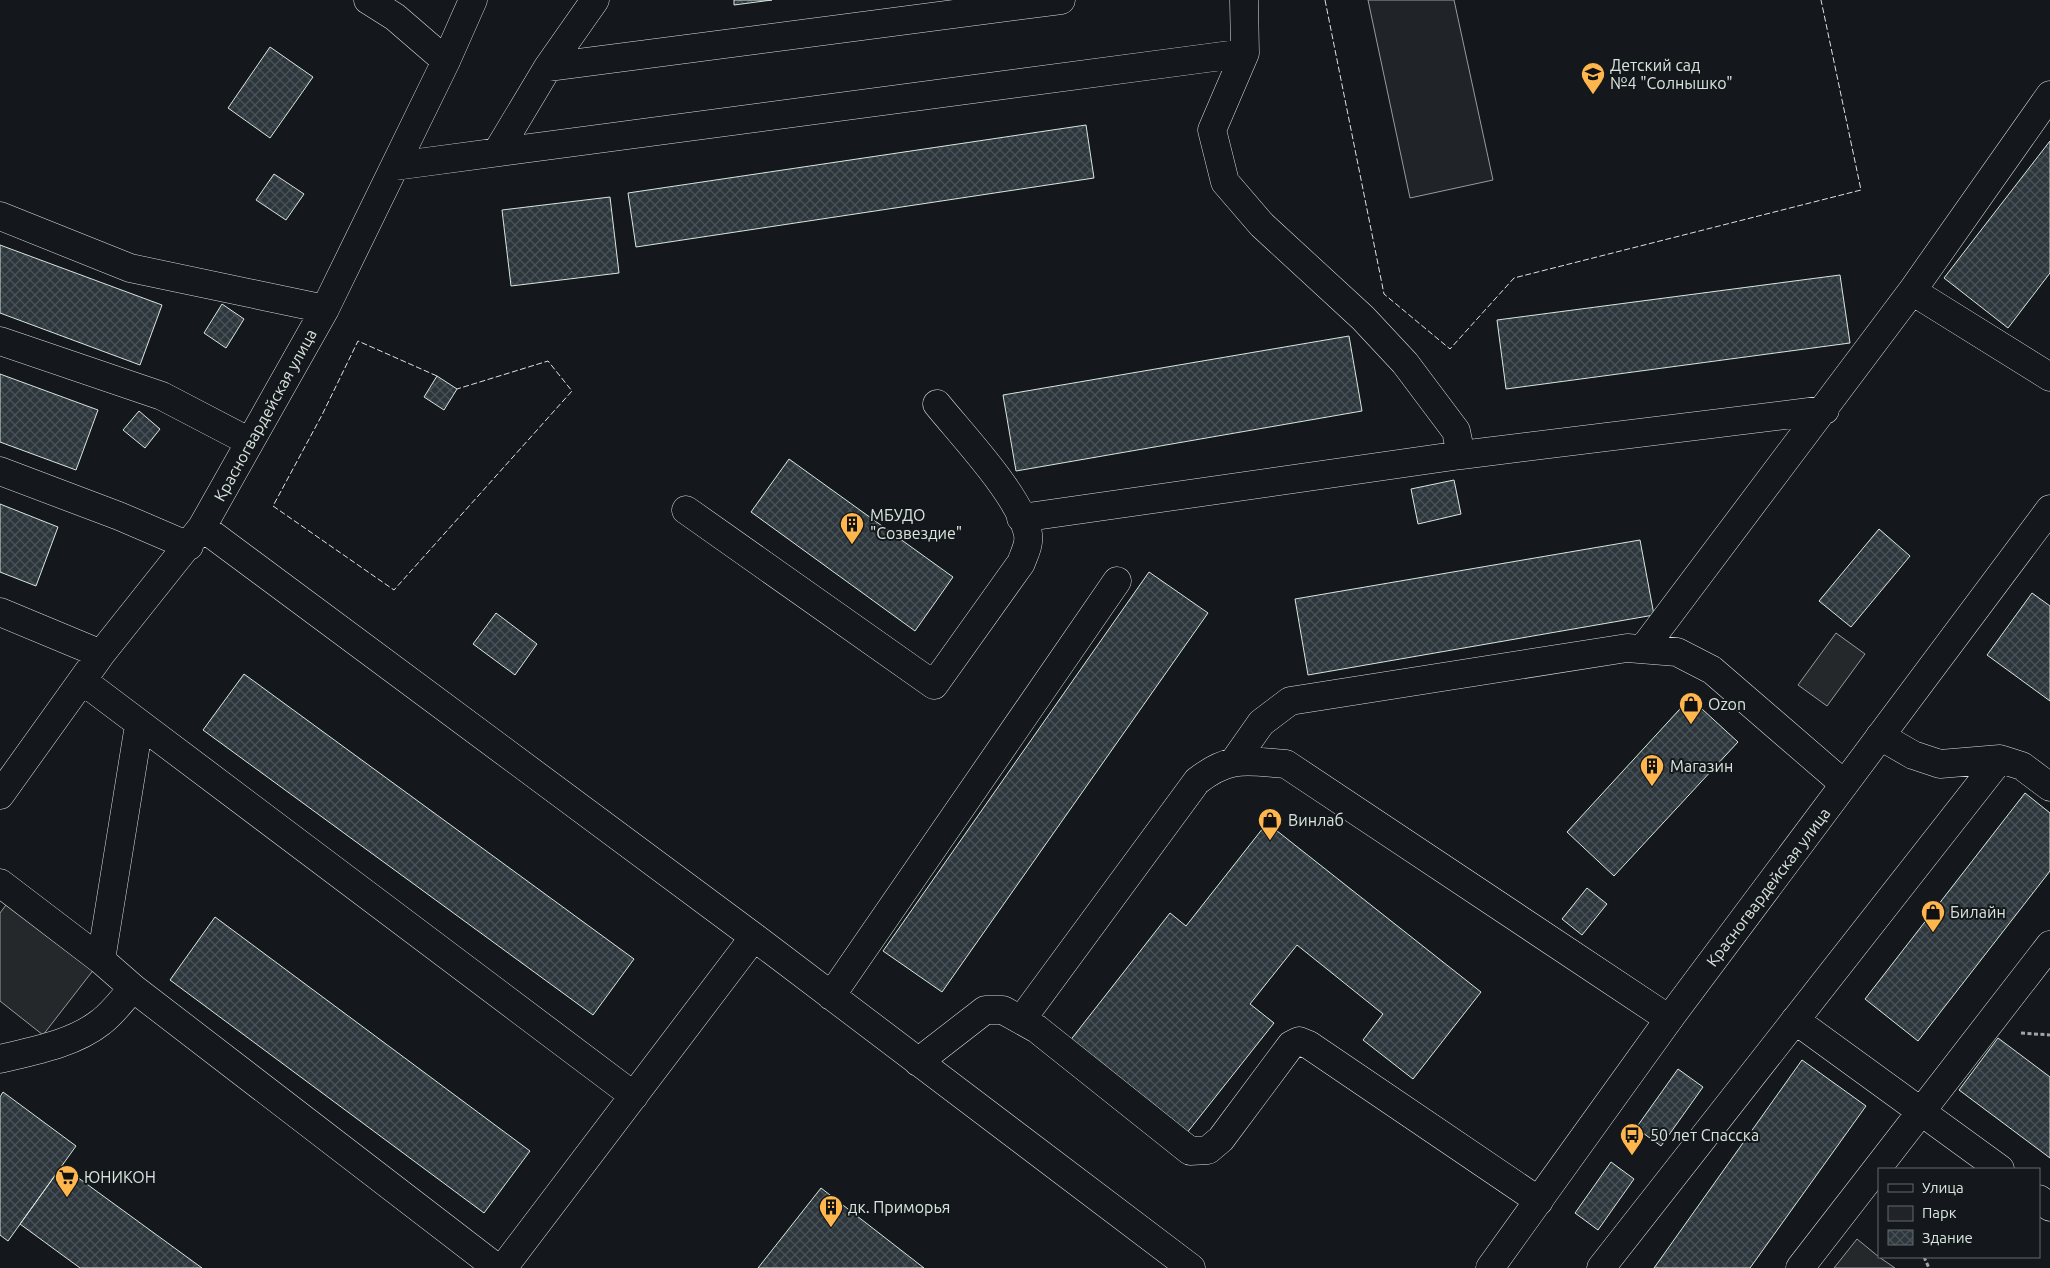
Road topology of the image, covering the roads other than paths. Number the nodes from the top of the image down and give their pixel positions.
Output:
1 (368, 0) edge
2 (473, 0) edge
3 (595, 0) edge
4 (1061, 0) edge
5 (1244, 0) edge
6 (398, 9) edge
7 (1245, 53) junction
8 (446, 61) junction
9 (548, 67) junction
10 (2050, 95) edge
11 (496, 152) junction
12 (395, 166) junction
13 (0, 216) edge
14 (1912, 291) junction
15 (325, 309) junction
16 (0, 341) edge
17 (2050, 377) edge
18 (937, 404) dead end
19 (1825, 410) junction
20 (250, 442) junction
21 (1461, 455) junction
22 (0, 471) edge
23 (2050, 509) edge
24 (686, 510) dead end
25 (1021, 518) junction
26 (196, 536) junction
27 (1117, 581) dead end
28 (0, 612) edge
29 (1643, 649) junction
30 (101, 654) junction
31 (83, 681) junction
32 (140, 725) junction
33 (1880, 736) junction
34 (2000, 759) junction
35 (1236, 760) junction
36 (1844, 784) junction
37 (2050, 787) edge
38 (0, 795) edge
39 (0, 883) edge
40 (754, 937) junction
41 (2050, 945) edge
42 (101, 960) junction
43 (133, 988) junction
44 (831, 996) junction
45 (1022, 1019) junction
46 (1670, 1019) junction
47 (1795, 1020) junction
48 (0, 1060) edge
49 (918, 1062) junction
50 (634, 1096) junction
51 (1922, 1111) junction
52 (1999, 1168) edge
53 (1539, 1201) junction
54 (497, 1268) edge
55 (503, 1268) edge
56 (1191, 1268) edge
57 (1490, 1268) edge
58 (1602, 1268) edge
59 (1800, 1268) edge

1 - 6 street
2 - 8 street, Красногвардейская улица
3 - 9 street
4 - 9 street
5 - 7 street
6 - 8 street
7 - 11 street
7 - 21 street
8 - 12 street, Красногвардейская улица
9 - 11 street
10 - 14 street
11 - 12 street
12 - 15 street, Красногвардейская улица
13 - 15 street
14 - 17 street
14 - 19 street
15 - 20 street, Красногвардейская улица
16 - 20 street
18 - 25 street
19 - 21 street
19 - 29 street
20 - 26 street, Красногвардейская улица
21 - 25 street
22 - 26 street
23 - 33 street, Красногвардейская улица
24 - 25 street
26 - 30 street, Красногвардейская улица
26 - 40 street
27 - 44 street
28 - 30 street
29 - 35 street
29 - 36 street
30 - 31 street, Красногвардейская улица
31 - 32 street
31 - 38 street, Красногвардейская улица
32 - 42 street
32 - 50 street
33 - 34 street
33 - 36 street, Красногвардейская улица
34 - 37 street
34 - 47 street
35 - 45 street
35 - 46 street
36 - 46 street, Красногвардейская улица
39 - 42 street
40 - 44 street
40 - 50 street
41 - 51 street
42 - 43 street
43 - 48 street
43 - 54 street
44 - 49 street
45 - 49 street
45 - 53 street
46 - 53 street, Красногвардейская улица
47 - 51 street
47 - 58 street
49 - 56 street
50 - 55 street
51 - 52 street
51 - 59 street
53 - 57 street, Красногвардейская улица

